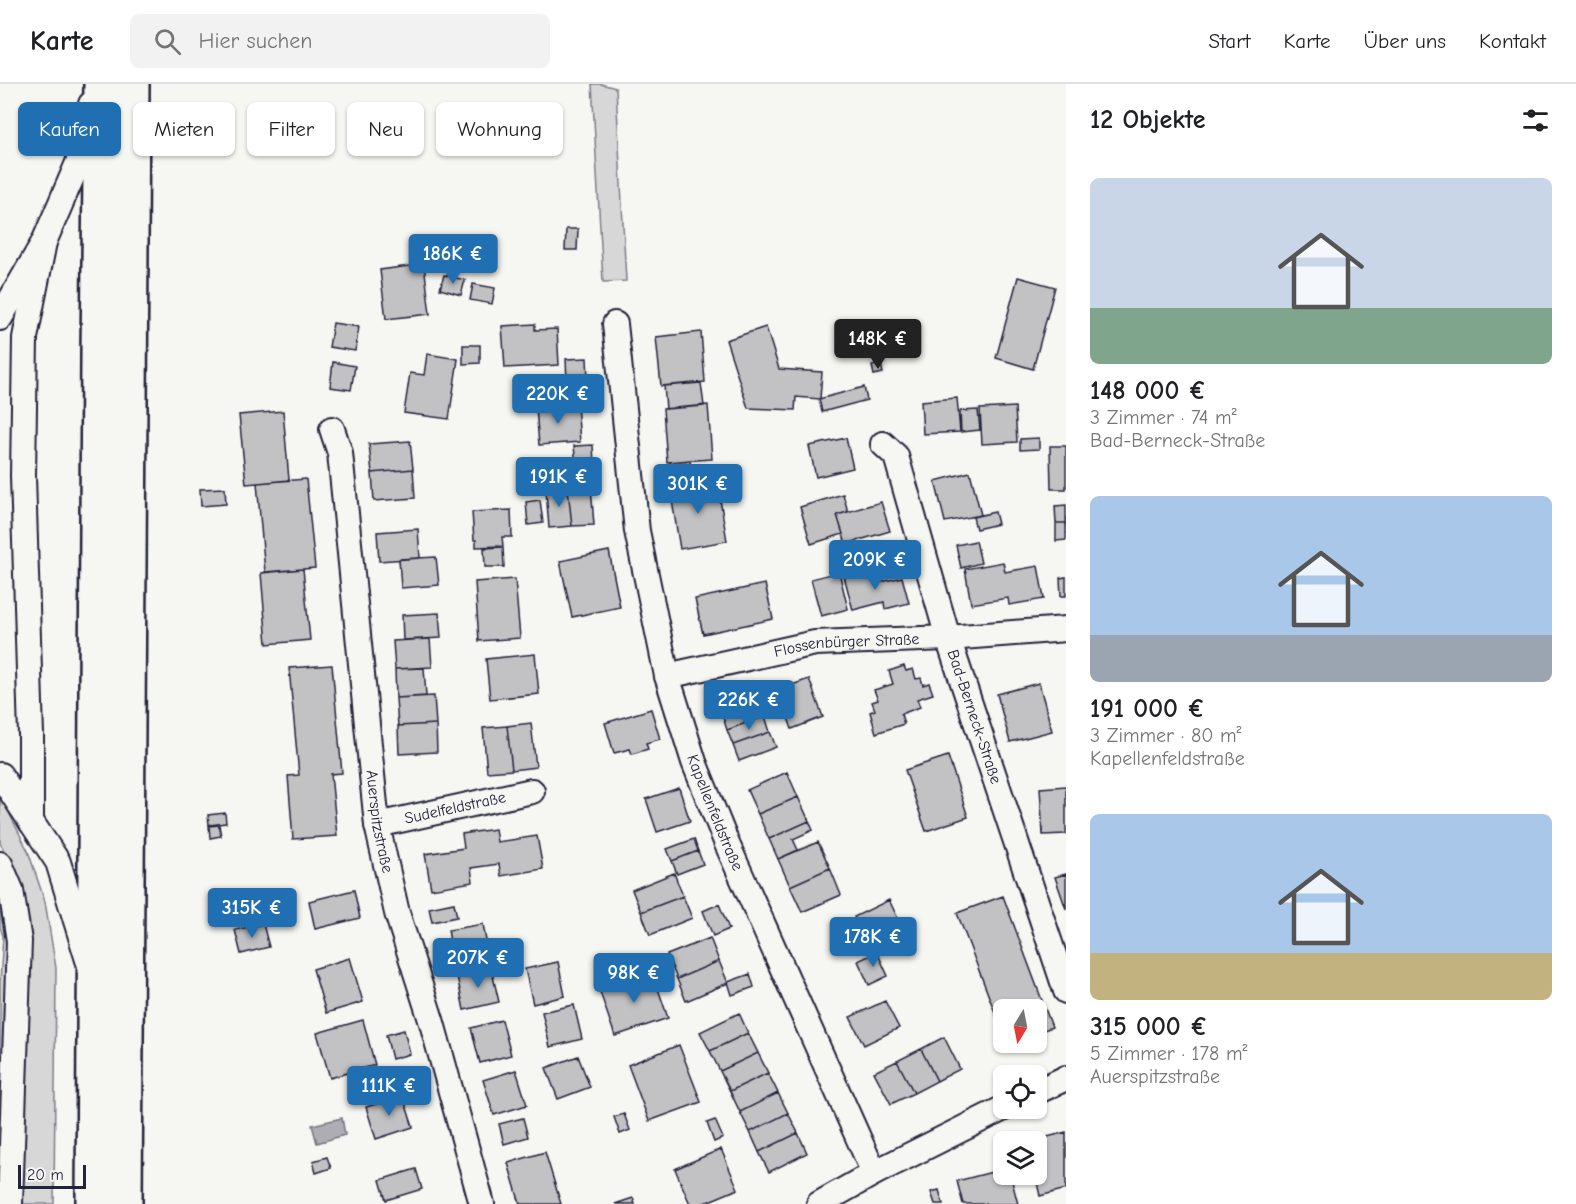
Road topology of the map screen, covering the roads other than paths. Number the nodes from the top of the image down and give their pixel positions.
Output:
1 (95, 84) edge
2 (101, 84) edge
3 (132, 84) edge
4 (44, 242) junction
5 (0, 318) edge
6 (615, 324) dead end
7 (332, 429) dead end
8 (883, 444) dead end
9 (1066, 629) edge
10 (948, 638) junction
11 (667, 676) junction
12 (0, 775) edge
13 (532, 791) dead end
14 (31, 822) junction
15 (377, 825) junction
16 (0, 864) edge
17 (94, 980) junction
18 (1066, 991) edge
19 (1066, 1078) edge
20 (1047, 1087) edge
21 (993, 1114) edge
22 (874, 1173) junction
23 (10, 1204) edge
24 (93, 1204) edge
25 (125, 1204) edge
26 (482, 1204) edge
27 (819, 1204) edge

1 - 4 street
2 - 17 highway
3 - 25 highway
4 - 5 street
4 - 14 street
6 - 11 street, Kapellenfeldstraße
7 - 15 street, Auerspitzstraße
8 - 10 street, Bad-Berneck-Straße
9 - 10 street, Flossenbürger Straße
10 - 11 street, Flossenbürger Straße
10 - 18 street, Bad-Berneck-Straße
11 - 22 street, Kapellenfeldstraße
12 - 14 street
13 - 15 street, Sudelfeldstraße
14 - 17 street
15 - 26 street, Auerspitzstraße
16 - 23 street
17 - 24 highway
19 - 20 street
21 - 22 street
22 - 27 street

